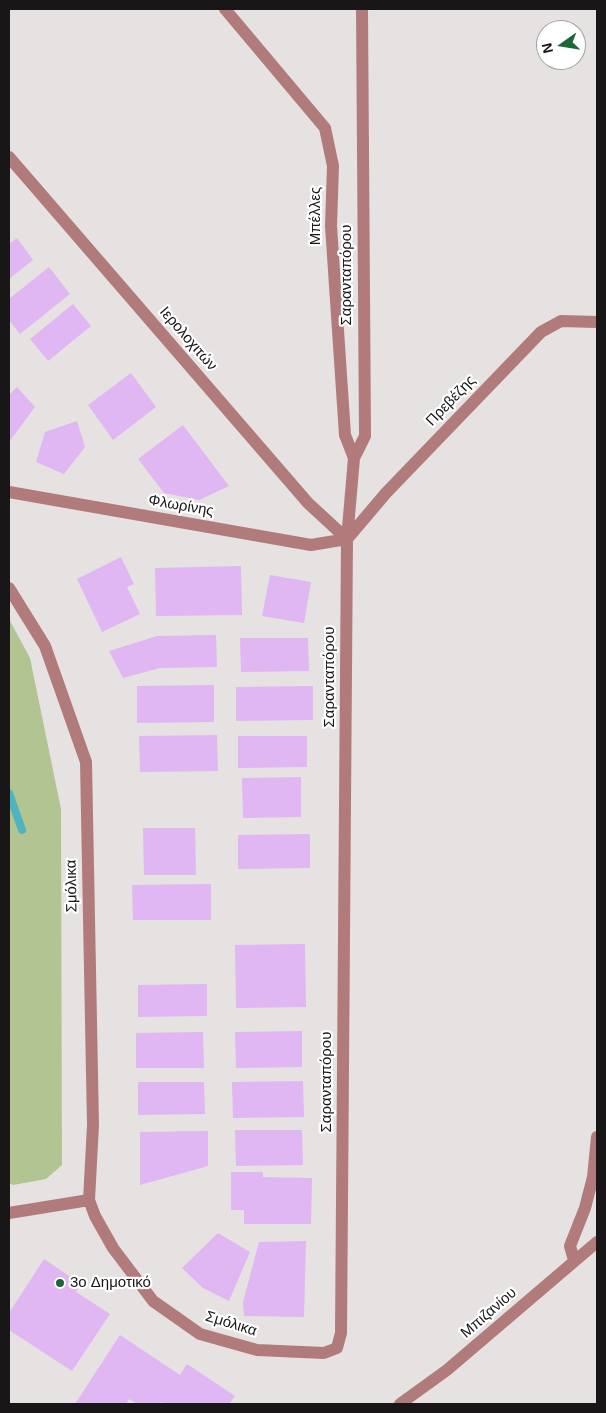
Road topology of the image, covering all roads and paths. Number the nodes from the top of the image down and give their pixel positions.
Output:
1 (225, 9) edge
2 (362, 9) edge
3 (9, 157) edge
4 (597, 322) edge
5 (354, 458) junction
6 (9, 492) edge
7 (347, 539) junction
8 (9, 588) edge
9 (597, 1137) edge
10 (89, 1200) junction
11 (9, 1213) edge
12 (597, 1242) edge
13 (574, 1260) junction
14 (337, 1348) joint
15 (400, 1404) edge

1 - 5 street, Μπέλλες
2 - 5 street, Σαρανταπόρου
3 - 7 street, Ιερολοχιτών
4 - 7 street, Πρεβέζης
5 - 7 street, Σαρανταπόρου
6 - 7 street, Φλωρίνης
7 - 14 street, Σαρανταπόρου
8 - 10 street, Σμόλικα
9 - 13 street
10 - 11 street
10 - 14 street, Σμόλικα
12 - 13 street, Μπιζανίου
13 - 15 street, Μπιζανίου

